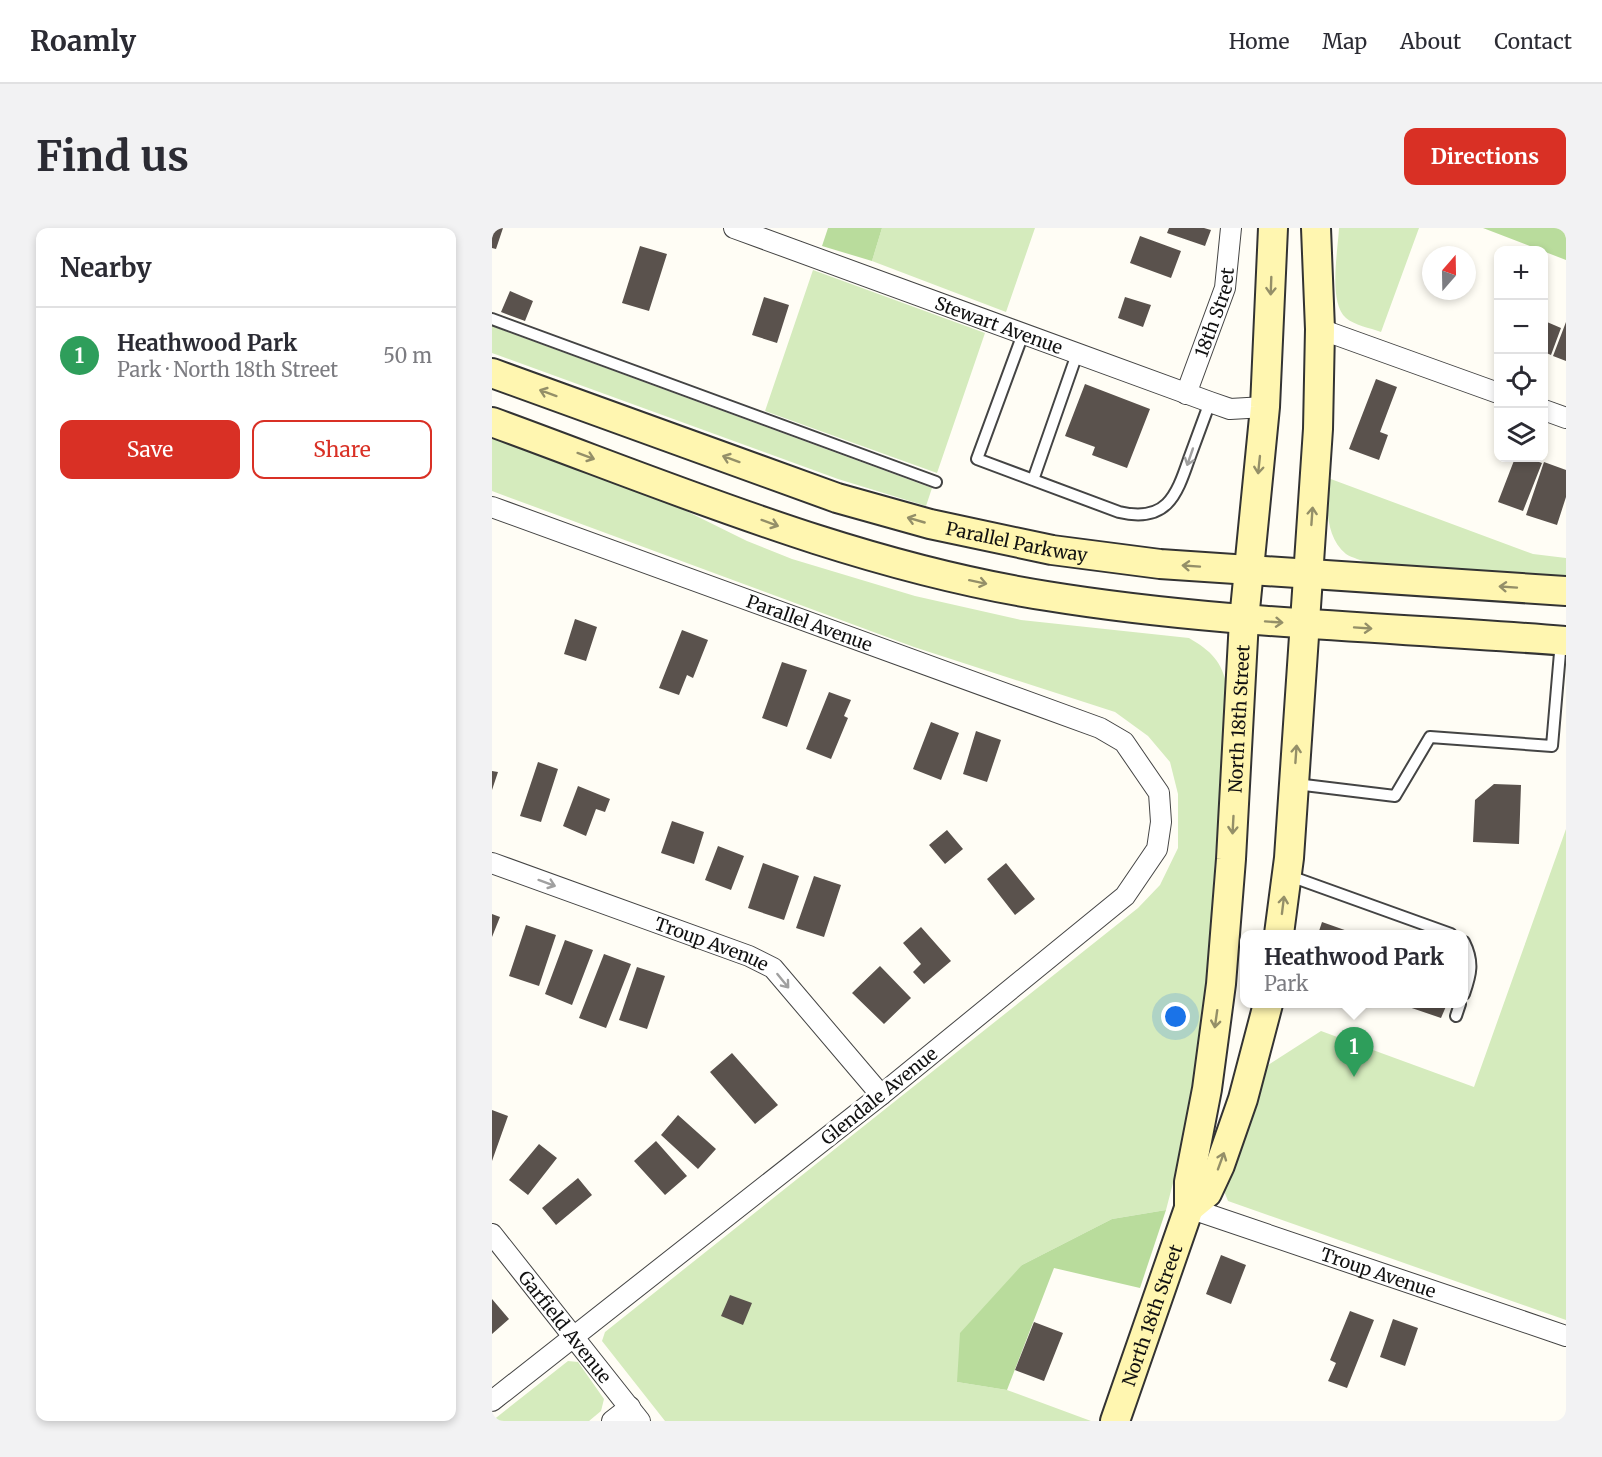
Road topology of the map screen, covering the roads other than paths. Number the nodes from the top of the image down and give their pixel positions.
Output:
1 (734, 228) edge
2 (1231, 228) edge
3 (1273, 228) edge
4 (1316, 228) edge
5 (492, 320) edge
6 (1320, 329) junction
7 (1023, 334) junction
8 (1077, 354) junction
9 (492, 373) edge
10 (1494, 392) edge
11 (1186, 394) junction
12 (1210, 402) junction
13 (1265, 407) junction
14 (1548, 411) edge
15 (1566, 418) edge
16 (492, 422) edge
17 (1033, 480) junction
18 (936, 482) dead end
19 (492, 507) edge
20 (1249, 570) junction
21 (1308, 574) junction
22 (1566, 591) edge
23 (1244, 620) junction
24 (1305, 624) junction
25 (1563, 641) edge
26 (1124, 742) joint
27 (1294, 784) junction
28 (492, 863) edge
29 (1287, 875) junction
30 (1280, 930) edge
31 (1440, 930) edge
32 (1468, 951) edge
33 (1468, 982) edge
34 (1267, 1008) edge
35 (1459, 1008) edge
36 (1456, 1016) dead end
37 (881, 1095) junction
38 (1189, 1208) junction
39 (492, 1234) edge
40 (1566, 1336) edge
41 (573, 1338) junction
42 (492, 1401) edge
43 (635, 1414) edge
44 (612, 1421) edge
45 (1115, 1421) edge

1 - 7 street, Stewart Avenue
2 - 11 street, 18th Street
3 -> 13 main road, North 18th Street
4 - 6 main road
5 - 18 lane
6 - 10 street
21 -> 6 main road
7 - 8 street, Stewart Avenue
7 - 17 lane
8 - 11 street, Stewart Avenue
8 - 17 lane
20 -> 9 main road, Parallel Parkway
11 - 12 street, Stewart Avenue
12 - 13 street, Stewart Avenue
12 -> 17 lane
13 -> 20 main road, North 18th Street
14 - 15 street
16 -> 23 main road
19 - 26 street, Parallel Avenue
20 - 21 main road, Parallel Parkway
20 - 23 main road, North 18th Street
22 -> 21 main road, Parallel Parkway
21 - 24 main road
23 -> 24 main road
23 -> 38 main road, North 18th Street
24 -> 25 main road
27 -> 24 main road
25 - 27 lane
26 - 37 street, Glendale Avenue
27 - 29 main road
28 -> 37 street, Troup Avenue
30 -> 29 main road
29 - 31 lane
32 - 33 lane
38 -> 34 main road, North 18th Street
35 - 36 lane
37 - 41 street, Glendale Avenue
38 - 40 street, Troup Avenue
38 - 45 main road, North 18th Street
39 - 41 street, Garfield Avenue
41 - 42 street, Glendale Avenue
41 - 43 street, Garfield Avenue
43 - 44 street

